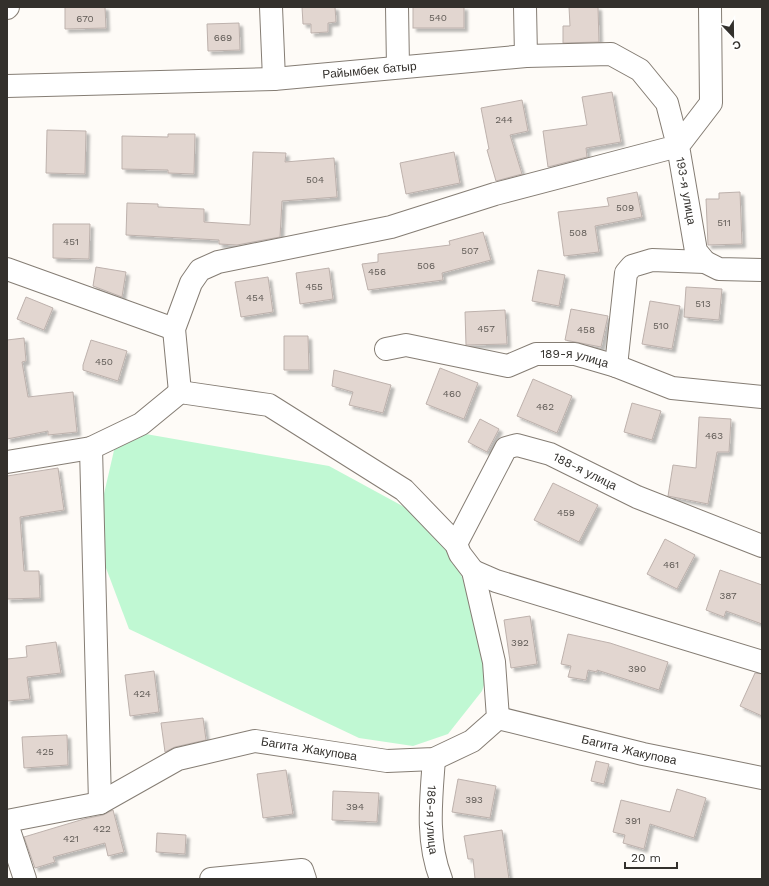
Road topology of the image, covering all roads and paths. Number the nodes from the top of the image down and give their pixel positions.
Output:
1 (271, 7) edge
2 (397, 7) edge
3 (525, 7) edge
4 (710, 7) edge
5 (526, 56) junction
6 (398, 67) junction
7 (274, 79) junction
8 (7, 86) edge
9 (678, 146) junction
10 (705, 262) junction
11 (7, 269) edge
12 (762, 270) edge
13 (174, 329) junction
14 (386, 349) dead end
15 (616, 366) junction
16 (180, 392) junction
17 (762, 397) edge
18 (91, 448) junction
19 (7, 462) edge
20 (456, 544) junction
21 (762, 546) edge
22 (473, 571) junction
23 (762, 662) edge
24 (498, 718) junction
25 (434, 759) junction
26 (762, 778) edge
27 (100, 803) junction
28 (7, 822) edge
29 (24, 879) edge
30 (211, 879) edge
31 (305, 879) edge
32 (440, 879) edge

1 - 7 street
2 - 6 street
3 - 5 street
4 - 9 street, 193-я улица
5 - 6 street, Райымбек батыр
5 - 9 street, Райымбек батыр
6 - 7 street, Райымбек батыр
7 - 8 street, Райымбек батыр
9 - 10 street, 193-я улица
9 - 13 street
10 - 12 street
10 - 15 street
11 - 13 street
13 - 16 street
14 - 15 street, 189-я улица
15 - 17 street, 189-я улица
16 - 18 street
16 - 20 street
18 - 19 street
18 - 27 street
20 - 21 street, 188-я улица
20 - 22 street
22 - 23 street
22 - 24 street
24 - 25 street
24 - 26 street, Багита Жакупова
25 - 27 street, Багита Жакупова
25 - 32 street, 186-я улица
27 - 28 street, Багита Жакупова
28 - 29 street
30 - 31 street

